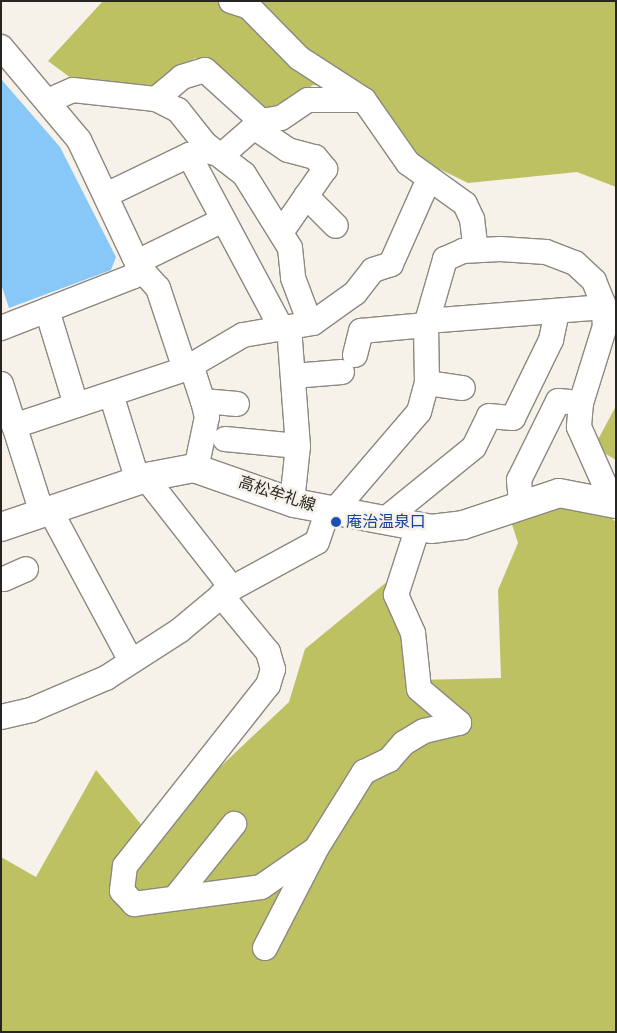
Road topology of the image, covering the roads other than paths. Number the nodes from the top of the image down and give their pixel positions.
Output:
1 (231, 1) edge
2 (1, 47) edge
3 (48, 100) junction
4 (156, 100) junction
5 (364, 100) junction
6 (257, 124) junction
7 (189, 155) junction
8 (222, 155) junction
9 (428, 180) junction
10 (106, 195) junction
11 (306, 196) junction
12 (221, 221) junction
13 (336, 226) dead end
14 (282, 231) junction
15 (476, 250) junction
16 (138, 265) junction
17 (608, 303) edge
18 (47, 310) junction
19 (557, 312) junction
20 (426, 323) junction
21 (294, 326) junction
22 (1, 328) edge
23 (185, 369) junction
24 (293, 376) junction
25 (427, 382) junction
26 (1, 384) edge
27 (463, 388) dead end
28 (111, 394) junction
29 (203, 401) junction
30 (580, 403) junction
31 (237, 404) dead end
32 (76, 406) junction
33 (14, 426) junction
34 (225, 439) dead end
35 (298, 446) junction
36 (196, 469) junction
37 (142, 479) junction
38 (292, 502) junction
39 (611, 502) edge
40 (521, 503) junction
41 (331, 510) junction
42 (46, 512) junction
43 (383, 521) junction
44 (1, 527) edge
45 (418, 527) junction
46 (26, 569) dead end
47 (4, 581) edge
48 (227, 592) junction
49 (132, 661) junction
50 (1, 717) edge
51 (234, 824) dead end
52 (316, 849) junction
53 (176, 898) junction
54 (266, 948) dead end

1 - 5 street
2 - 3 street
3 - 4 street
3 - 10 street
4 - 6 street
4 - 8 street
5 - 6 street
5 - 9 street
6 - 8 street
6 - 11 street
7 - 8 street
7 - 10 street
7 - 12 street
8 - 14 street
9 - 15 street
9 - 21 street
10 - 16 street
11 - 13 street
11 - 14 street
12 - 16 street
12 - 21 street
14 - 21 street
15 - 17 street
15 - 20 street
16 - 18 street
16 - 23 street
17 - 19 street
17 - 30 street
18 - 22 street
18 - 32 street
19 - 20 street
19 - 43 street
20 - 24 street
20 - 25 street
21 - 23 street
21 - 24 street
23 - 28 street
23 - 29 street
24 - 35 street
25 - 27 street
25 - 41 street
26 - 33 street
28 - 32 street
28 - 37 street
29 - 31 street
29 - 36 street
30 - 39 street
30 - 40 street
32 - 33 street
33 - 42 street
34 - 35 street
35 - 38 street
36 - 37 main road, 高松牟礼線
36 - 38 main road, 高松牟礼線
37 - 42 main road, 高松牟礼線
37 - 48 street
38 - 41 main road, 高松牟礼線
39 - 40 main road, 高松牟礼線
40 - 45 main road, 高松牟礼線
41 - 43 main road, 高松牟礼線
41 - 48 street
42 - 44 main road, 高松牟礼線
42 - 49 street
43 - 45 main road, 高松牟礼線
45 - 52 street
46 - 47 street
48 - 49 street
48 - 53 street
49 - 50 street
51 - 53 street
52 - 53 street
52 - 54 street

